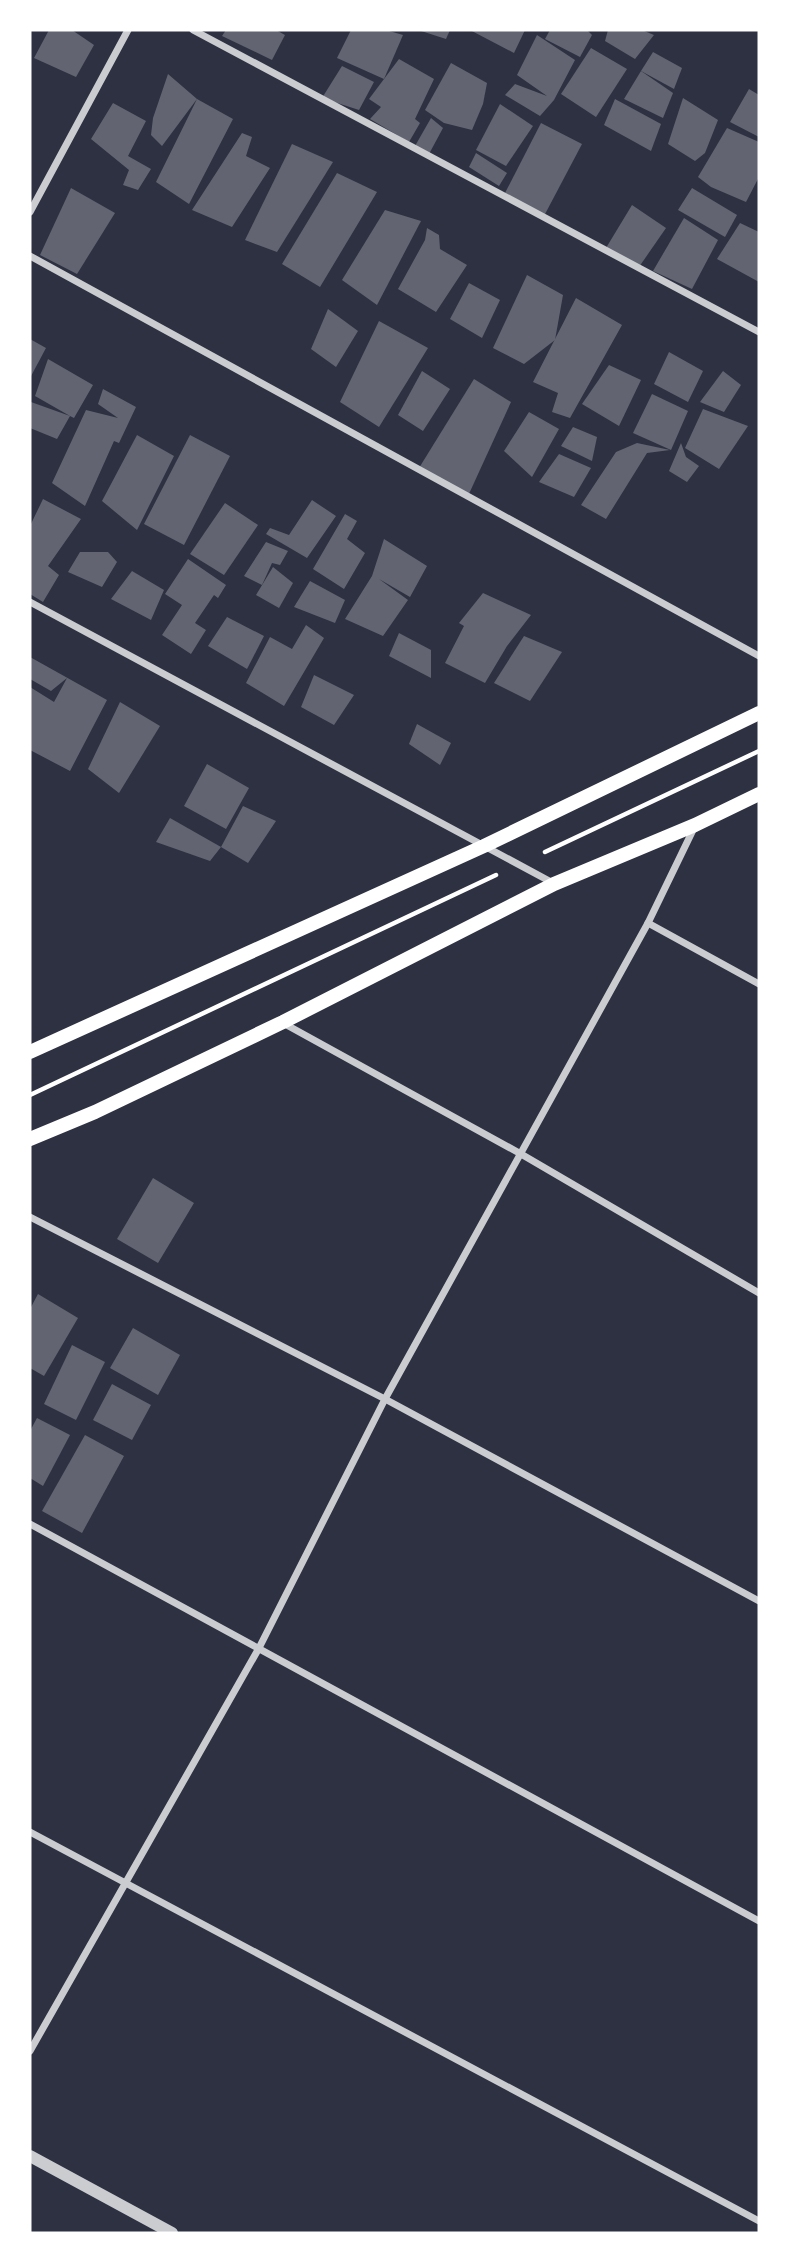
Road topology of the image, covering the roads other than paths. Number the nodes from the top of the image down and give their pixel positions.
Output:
1 (128, 30) edge
2 (193, 30) edge
3 (30, 212) edge
4 (30, 256) edge
5 (759, 332) edge
6 (30, 602) edge
7 (759, 656) edge
8 (759, 713) edge
9 (759, 794) edge
10 (695, 825) junction
11 (485, 846) junction
12 (554, 884) junction
13 (648, 923) junction
14 (759, 985) edge
15 (283, 1022) junction
16 (30, 1052) edge
17 (30, 1139) edge
18 (521, 1154) junction
19 (30, 1217) edge
20 (759, 1293) edge
21 (384, 1399) junction
22 (30, 1524) edge
23 (759, 1601) edge
24 (259, 1648) junction
25 (30, 1832) edge
26 (125, 1884) junction
27 (759, 1921) edge
28 (30, 2052) edge
29 (30, 2156) edge
30 (759, 2221) edge
31 (172, 2233) edge

1 - 3 street
2 - 5 street
4 - 7 street
6 - 11 street
8 - 11 main road
9 - 10 main road
10 - 12 main road
10 - 13 street
11 - 12 street
11 - 16 main road
12 - 15 main road
13 - 14 street
13 - 18 street
15 - 17 main road
15 - 18 street
18 - 20 street
18 - 21 street
19 - 21 street
21 - 23 street
21 - 24 street
22 - 24 street
24 - 26 street
24 - 27 street
25 - 26 street
26 - 28 street
26 - 30 street
29 - 31 street

